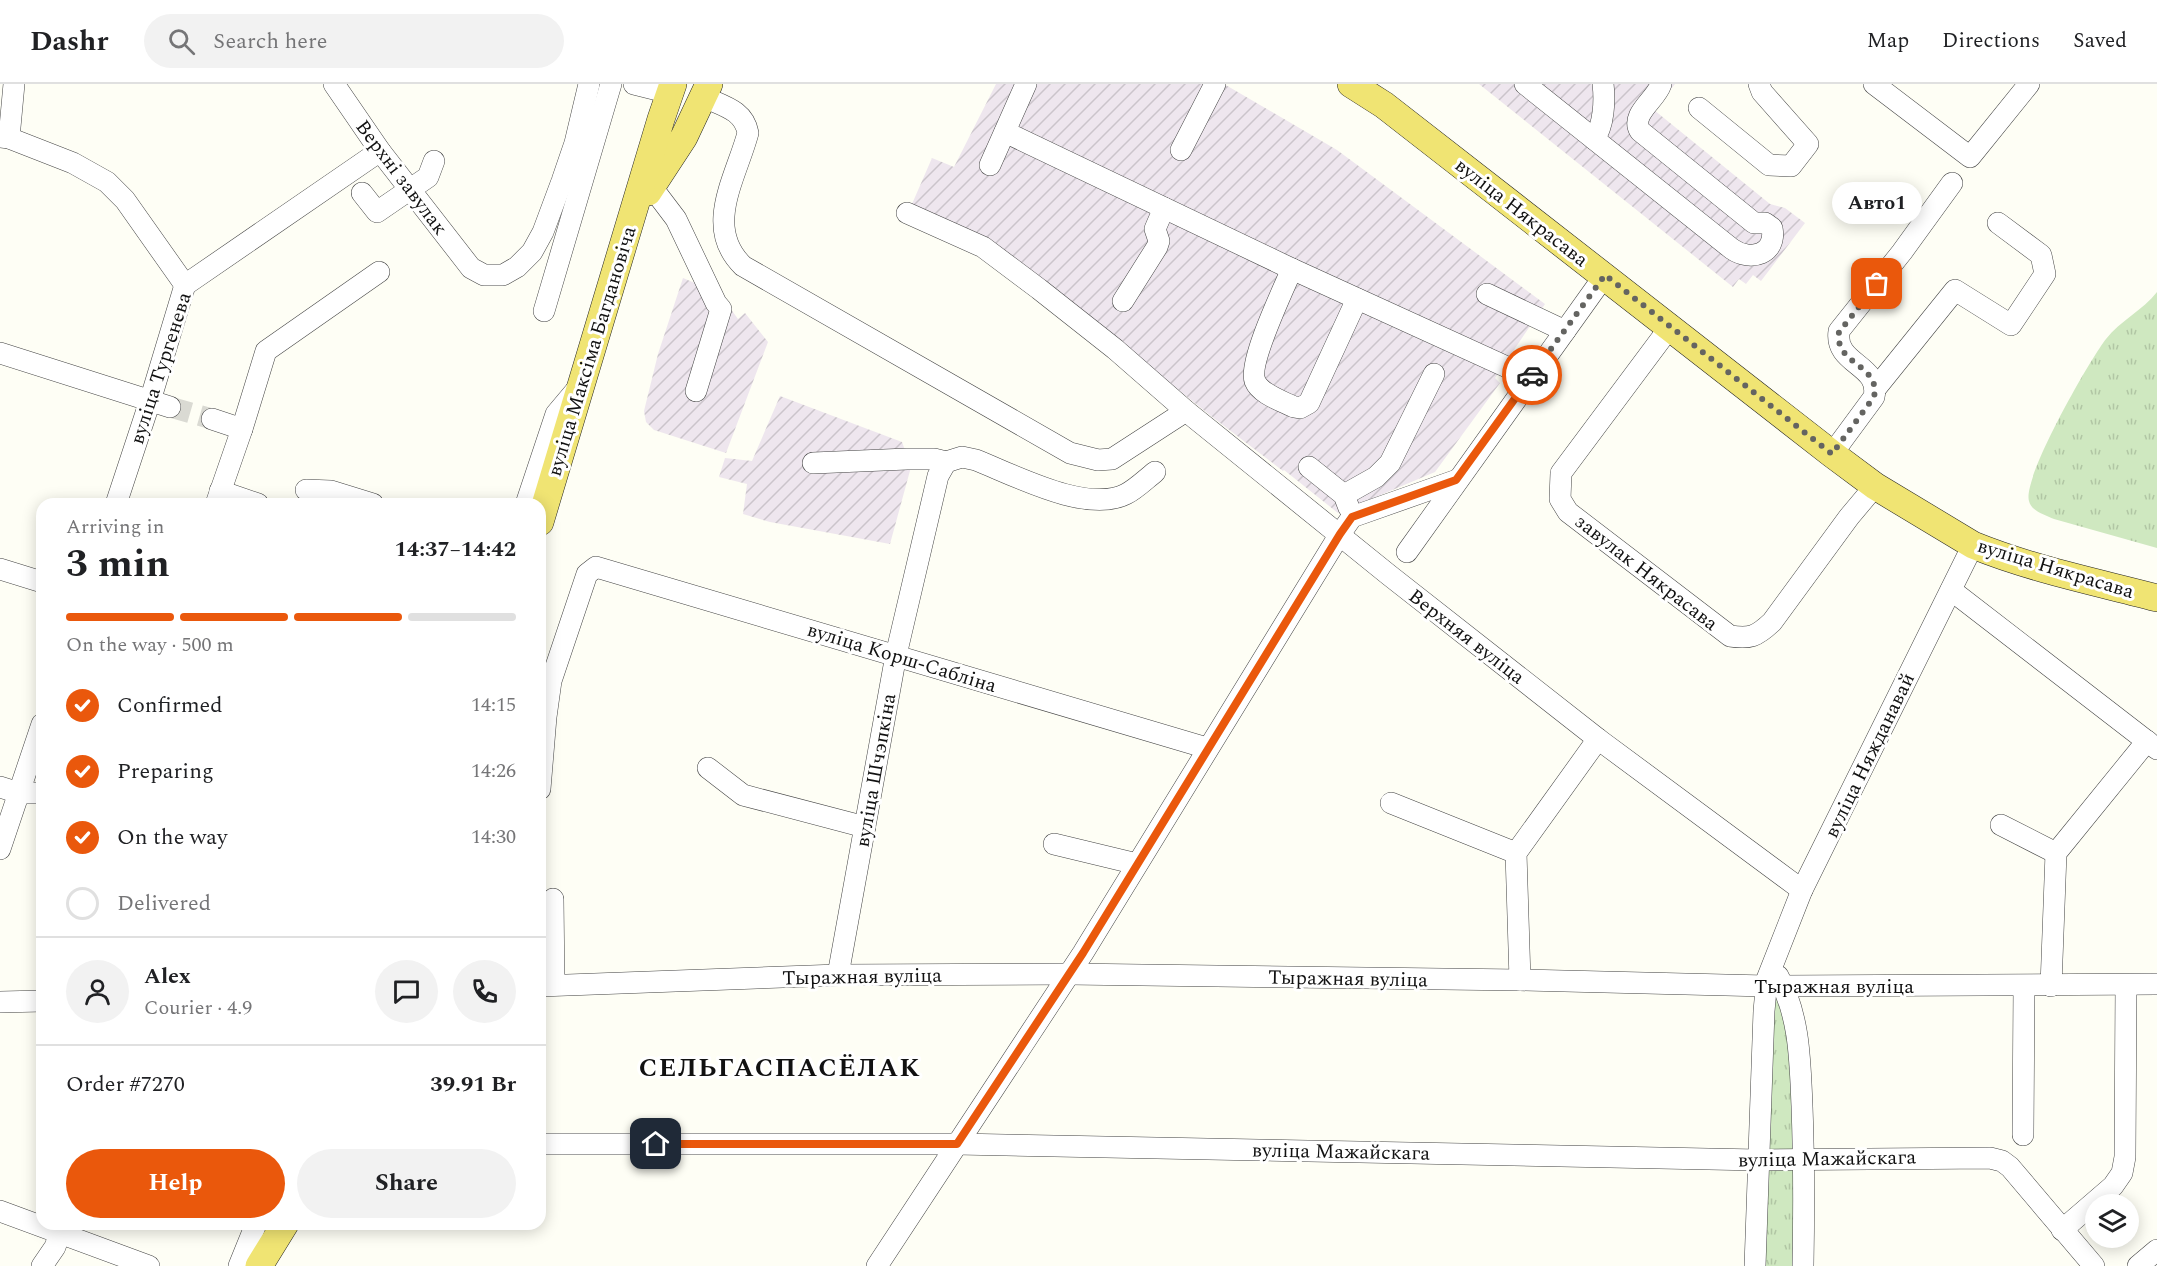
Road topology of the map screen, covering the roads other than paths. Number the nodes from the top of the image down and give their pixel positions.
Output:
1 (14, 84) edge
2 (334, 84) edge
3 (590, 84) edge
4 (611, 84) edge
5 (634, 84) edge
6 (1026, 84) edge
7 (1215, 84) edge
8 (1351, 84) edge
9 (1525, 84) edge
10 (1603, 84) edge
11 (1661, 84) edge
12 (1759, 84) edge
13 (1874, 84) edge
14 (2029, 84) edge
15 (673, 87) edge
16 (706, 90) edge
17 (1699, 108) dead end
18 (1005, 132) junction
19 (684, 136) junction
20 (5, 138) edge
21 (1594, 139) junction
22 (1181, 150) dead end
23 (380, 151) junction
24 (434, 161) dead end
25 (990, 165) dead end
26 (1952, 183) dead end
27 (651, 186) junction
28 (410, 189) junction
29 (362, 193) dead end
30 (1164, 208) junction
31 (907, 213) dead end
32 (632, 215) junction
33 (1998, 223) dead end
34 (1292, 269) junction
35 (379, 272) dead end
36 (1605, 275) junction
37 (184, 285) junction
38 (1487, 294) dead end
39 (1357, 299) junction
40 (1123, 301) dead end
41 (544, 311) dead end
42 (1670, 327) junction
43 (1564, 331) junction
44 (0, 352) edge
45 (1434, 374) dead end
46 (1531, 378) junction
47 (581, 384) junction
48 (1876, 388) junction
49 (696, 391) dead end
50 (160, 404) junction
51 (1186, 411) junction
52 (212, 419) tunnel mouth
53 (242, 429) junction
54 (1832, 454) junction
55 (945, 462) junction
56 (813, 463) dead end
57 (1309, 467) dead end
58 (1155, 472) dead end
59 (1456, 480) junction
60 (1875, 486) junction
61 (315, 495) edge
62 (1344, 495) junction
63 (119, 498) edge
64 (218, 498) edge
65 (354, 498) edge
66 (528, 498) edge
67 (546, 502) edge
68 (1346, 526) junction
69 (1973, 545) junction
70 (1407, 552) dead end
71 (0, 568) edge
72 (36, 580) edge
73 (1951, 590) junction
74 (2157, 598) edge
75 (896, 655) junction
76 (546, 717) edge
77 (36, 736) edge
78 (1598, 739) junction
79 (2152, 745) edge
80 (1207, 748) junction
81 (708, 768) dead end
82 (9, 790) edge
83 (36, 792) edge
84 (1391, 803) dead end
85 (2001, 825) dead end
86 (865, 827) junction
87 (1054, 843) dead end
88 (0, 849) edge
89 (1516, 853) junction
90 (2056, 853) junction
91 (1137, 864) junction
92 (1802, 890) junction
93 (553, 899) dead end
94 (1069, 974) junction
95 (838, 975) junction
96 (1520, 980) junction
97 (1774, 980) junction
98 (2157, 984) edge
99 (547, 985) edge
100 (2126, 985) junction
101 (2024, 986) junction
102 (2051, 986) junction
103 (36, 1001) edge
104 (0, 1002) edge
105 (2023, 1135) dead end
106 (546, 1144) edge
107 (957, 1144) junction
108 (1758, 1160) junction
109 (1804, 1160) junction
110 (0, 1211) edge
111 (36, 1222) edge
112 (61, 1230) edge
113 (63, 1230) edge
114 (254, 1230) edge
115 (281, 1230) edge
116 (2062, 1230) junction
117 (2157, 1250) edge
118 (42, 1266) edge
119 (149, 1266) edge
120 (239, 1266) edge
121 (259, 1266) edge
122 (877, 1266) edge
123 (1755, 1266) edge
124 (1803, 1266) edge
125 (2094, 1266) edge
126 (2138, 1266) edge

1 - 20 street
2 - 23 street, Верхні завулак
3 - 28 street, Верхні завулак
4 - 41 street
5 - 15 street
6 - 18 street
7 - 22 street
8 - 36 main road, вуліца Някрасава
9 - 21 street
10 - 21 street
11 - 21 street
12 - 17 street
13 - 14 street
15 - 19 main road
15 - 32 main road, вуліца Максіма Багдановіча
16 - 19 main road, вуліца Максіма Багдановіча
16 - 51 street
18 - 25 street
18 - 30 street
19 - 27 main road, вуліца Максіма Багдановіча
20 - 37 street
23 - 28 street, Верхні завулак
23 - 37 street, вуліца Тургенева
24 - 28 street
26 - 48 street
27 - 32 main road, вуліца Максіма Багдановіча
27 - 49 street
28 - 29 street
30 - 34 street
30 - 40 street
31 - 51 street, Верхняя вуліца
32 - 47 main road, вуліца Максіма Багдановіча
33 - 48 street
34 - 39 street
34 - 39 street
35 - 53 street
36 - 42 main road, вуліца Някрасава
36 - 43 street
37 - 50 street, вуліца Тургенева
38 - 43 street
39 - 46 street
42 - 54 main road, вуліца Някрасава
42 - 60 street, завулак Някрасава
43 - 46 street
44 - 50 street
45 - 62 street
46 - 59 street
47 - 66 street
47 - 67 main road, вуліца Максіма Багдановіча
48 - 54 street
50 - 63 street, вуліца Тургенева
51 - 68 street, Верхняя вуліца
52 - 53 street
53 - 64 street
54 - 60 main road, вуліца Някрасава
55 - 56 street
55 - 58 street
55 - 75 street, вуліца Шчэпкіна
57 - 62 street
59 - 68 street
59 - 70 street
60 - 69 main road, вуліца Някрасава
61 - 65 street
62 - 68 street
68 - 78 street, Верхняя вуліца
68 - 80 street
69 - 73 street, вуліца Няжданавай
69 - 74 main road, вуліца Някрасава
71 - 72 street
73 - 79 street
73 - 92 street, вуліца Няжданавай
75 - 76 street, вуліца Корш-Сабліна
75 - 80 street, вуліца Корш-Сабліна
75 - 86 street, вуліца Шчэпкіна
77 - 82 street
78 - 89 street
78 - 92 street, Верхняя вуліца
79 - 90 street
80 - 91 street
81 - 86 street
82 - 83 street
82 - 88 street
84 - 89 street
85 - 90 street
86 - 95 street, вуліца Шчэпкіна
87 - 91 street
89 - 96 street
90 - 102 street
91 - 94 street
92 - 97 street, вуліца Няжданавай
93 - 99 street
94 - 95 street, Тыражная вуліца
94 - 96 street, Тыражная вуліца
94 - 107 street
95 - 99 street, Тыражная вуліца
96 - 97 street, Тыражная вуліца
97 - 101 street, Тыражная вуліца
97 - 108 street, вуліца Няжданавай
97 - 109 street
98 - 100 street, Тыражная вуліца
100 - 102 street, Тыражная вуліца
100 - 116 street
101 - 102 street, Тыражная вуліца
101 - 105 street
103 - 104 street
106 - 107 street, вуліца Мажайскага
107 - 108 street, вуліца Мажайскага
107 - 122 street
108 - 109 street, вуліца Мажайскага
108 - 123 street, вуліца Няжданавай
109 - 116 street, вуліца Мажайскага
109 - 124 street
110 - 111 street
112 - 118 street
113 - 119 street
114 - 120 street
115 - 121 main road
116 - 125 street, вуліца Мажайскага
117 - 126 street

